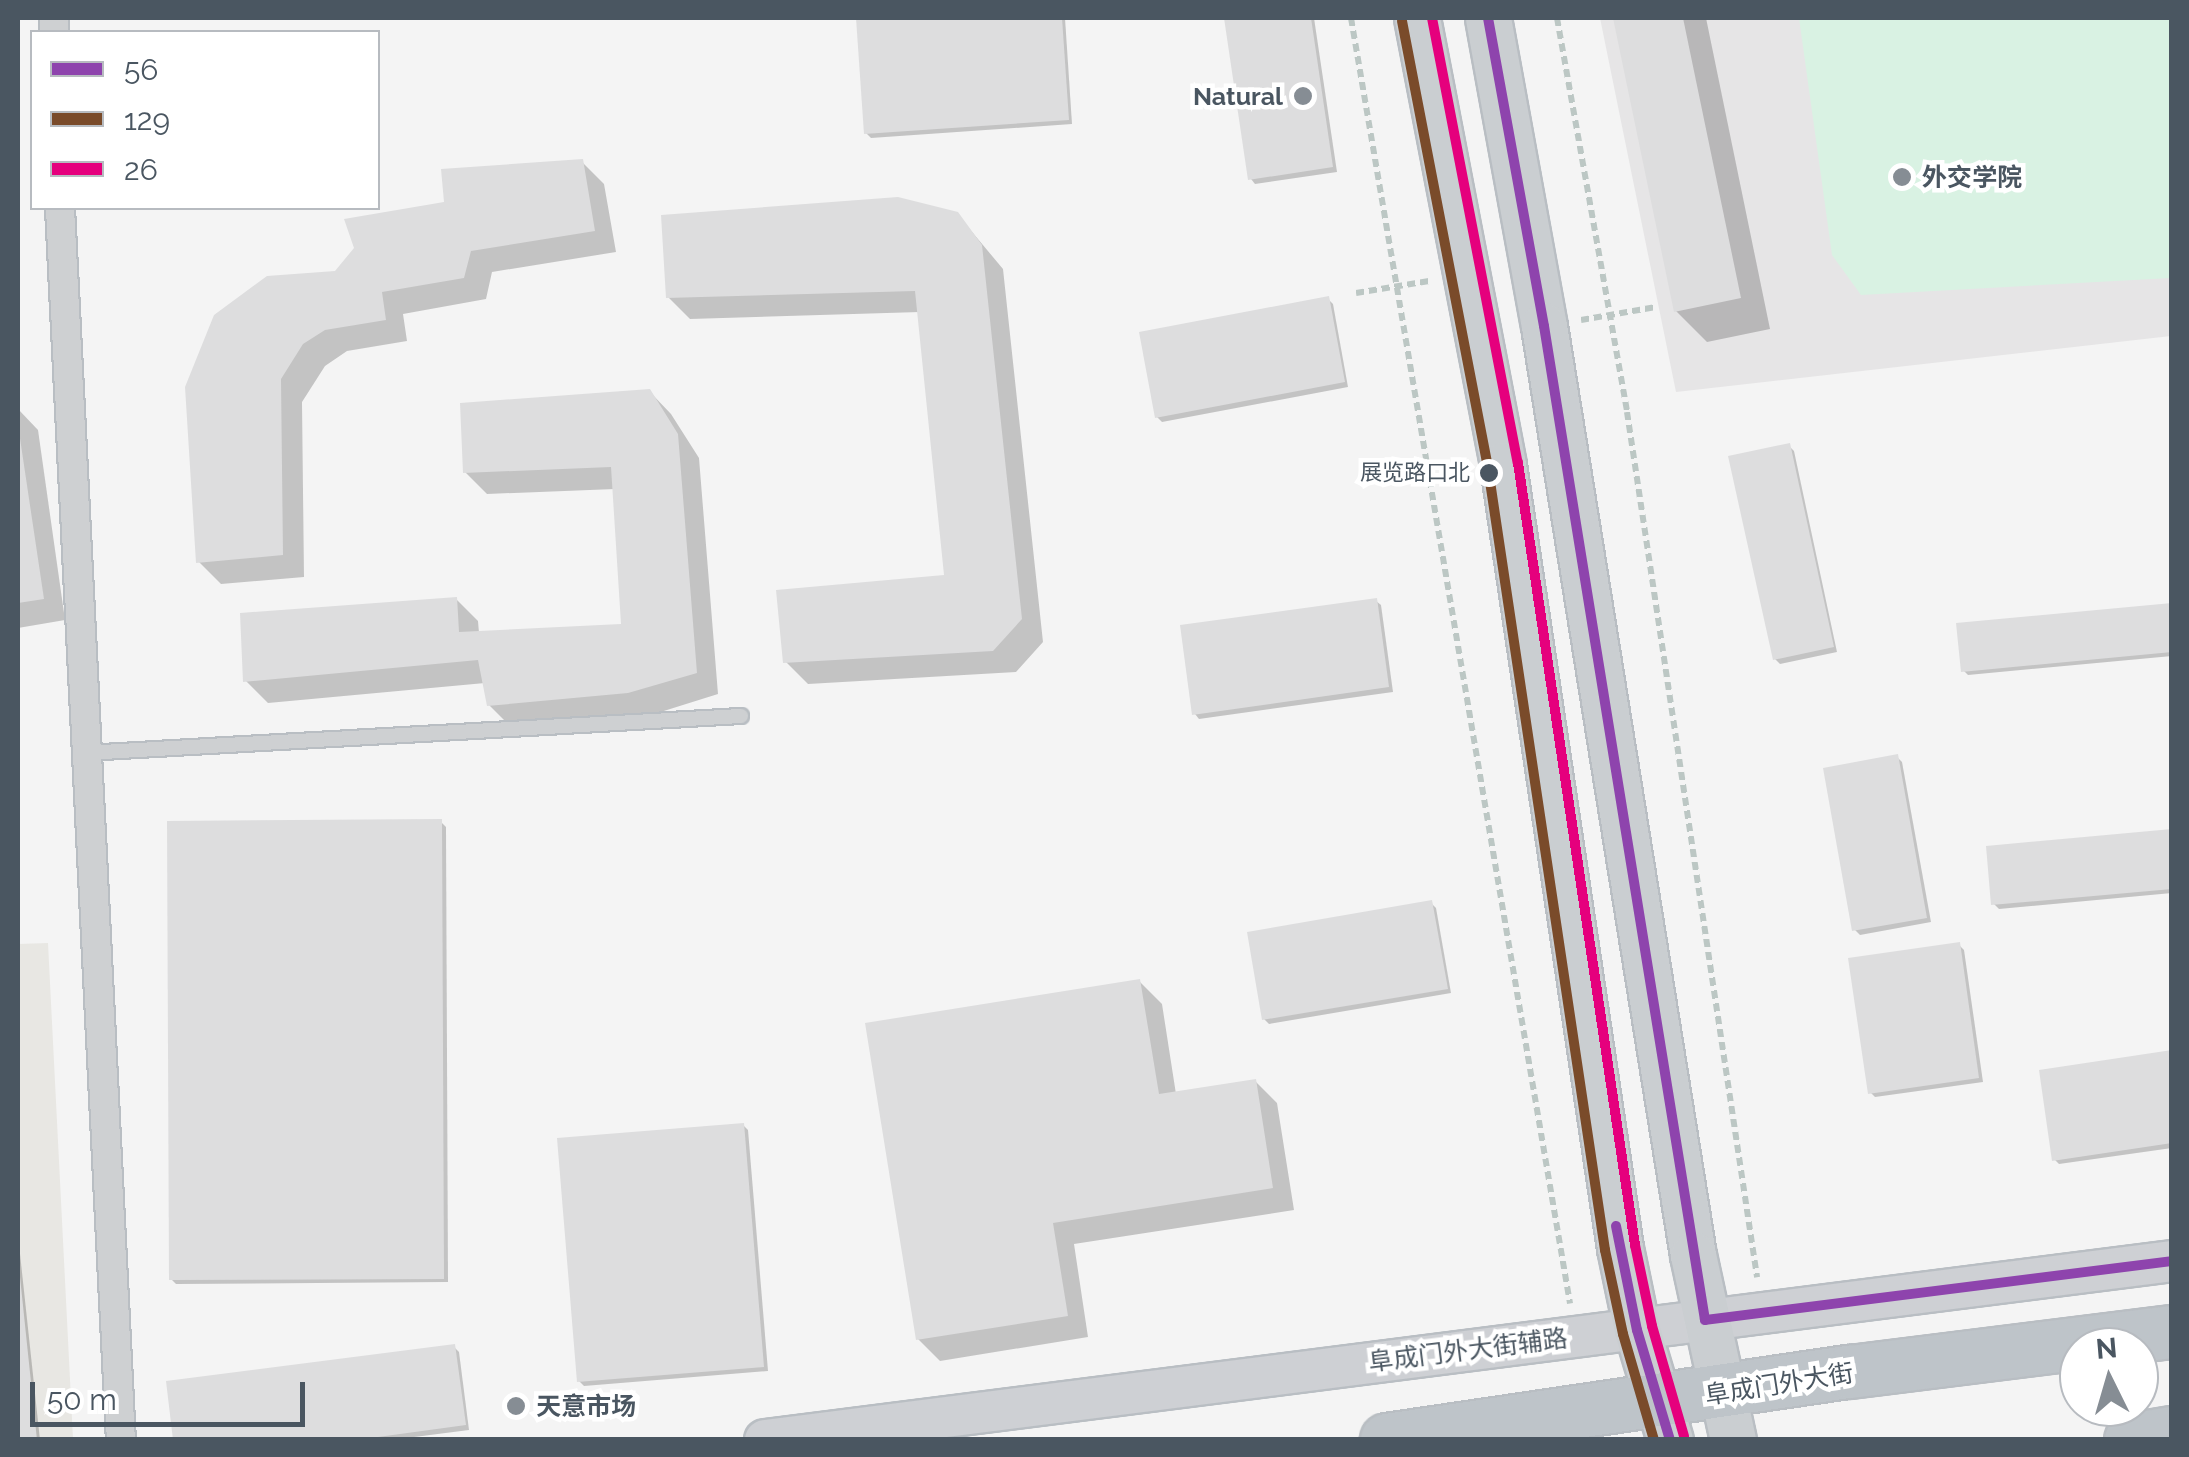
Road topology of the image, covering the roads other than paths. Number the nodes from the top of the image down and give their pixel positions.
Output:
1 (1417, 18) edge
2 (1488, 18) edge
3 (60, 210) edge
4 (740, 716) dead end
5 (84, 753) junction
6 (2172, 1261) edge
7 (1704, 1320) junction
8 (1637, 1330) junction
9 (2172, 1332) edge
10 (1728, 1416) edge
11 (1665, 1421) edge
12 (2172, 1434) edge
13 (120, 1440) edge
14 (765, 1440) edge
15 (1386, 1440) edge
16 (2131, 1440) edge

1 - 8 main road
2 - 7 main road
3 - 5 street
4 - 5 lane
5 - 13 street
6 - 7 street, 阜成门外大街辅路
7 - 8 street, 阜成门外大街辅路
7 - 10 main road
8 - 11 main road
8 - 14 street, 阜成门外大街辅路
9 - 10 highway, 阜成门外大街
10 - 11 highway, 阜成门外大街
11 - 15 highway, 阜成门外大街
12 - 16 highway

